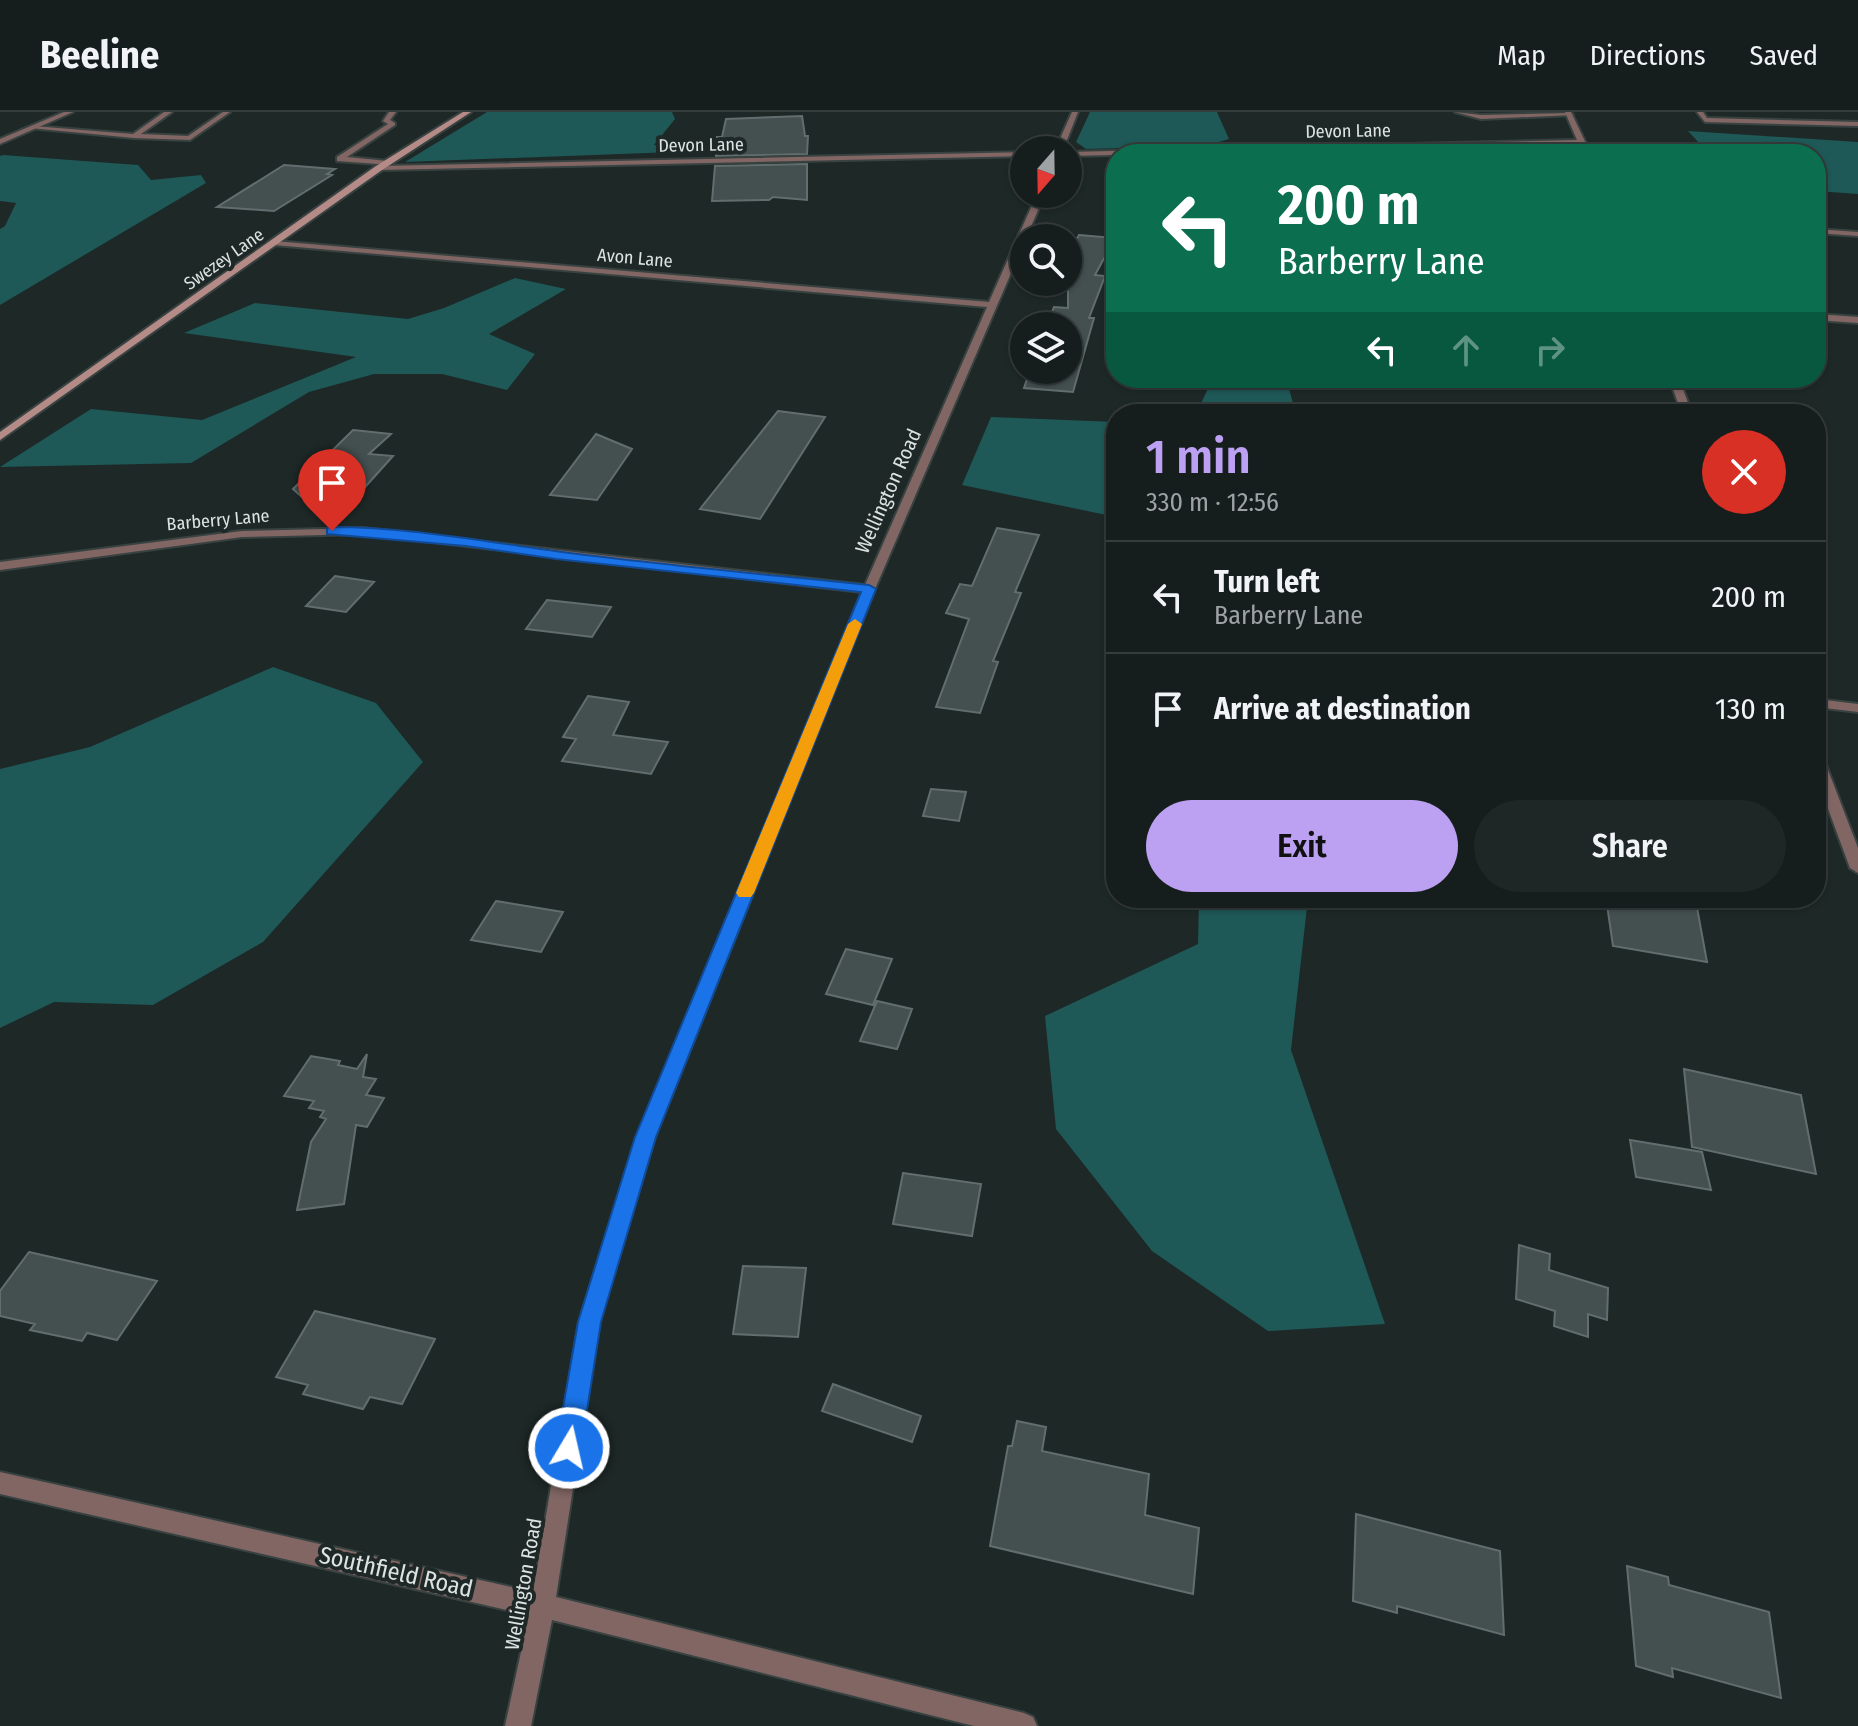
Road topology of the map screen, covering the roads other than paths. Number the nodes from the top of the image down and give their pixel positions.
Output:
1 (70, 112) edge
2 (169, 112) edge
3 (227, 112) edge
4 (393, 112) edge
5 (468, 112) edge
6 (1075, 112) edge
7 (1458, 112) edge
8 (1700, 112) edge
9 (1569, 114) edge
10 (1858, 124) edge
11 (33, 128) junction
12 (134, 136) junction
13 (1065, 136) edge
14 (0, 142) edge
15 (1581, 142) joint
16 (1496, 144) edge
17 (1106, 153) edge
18 (1010, 154) edge
19 (1082, 154) edge
20 (384, 165) junction
21 (1035, 208) edge
22 (1826, 232) edge
23 (1858, 234) edge
24 (274, 243) junction
25 (993, 305) junction
26 (1826, 318) edge
27 (1858, 320) edge
28 (0, 437) edge
29 (0, 566) edge
30 (869, 589) junction
31 (1826, 704) edge
32 (1858, 708) edge
33 (1826, 783) edge
34 (1858, 868) edge
35 (0, 1483) edge
36 (543, 1606) junction
37 (518, 1726) edge
38 (1024, 1726) edge

1 - 11 street
2 - 12 street
3 - 12 street
4 - 20 street, Devon Lane
5 - 20 street, Swezey Lane
6 - 13 street
7 - 9 street
8 - 10 street
9 - 15 street
11 - 12 street
11 - 14 street
15 - 16 street, Devon Lane
17 - 19 street, Devon Lane
18 - 20 street, Devon Lane
20 - 24 street, Swezey Lane
21 - 25 street, Wellington Road
22 - 23 street
24 - 25 street, Avon Lane
24 - 28 street, Swezey Lane
25 - 30 street, Wellington Road
26 - 27 street
29 - 30 street, Barberry Lane
30 - 36 street, Wellington Road
31 - 32 street
33 - 34 street
35 - 36 street, Southfield Road
36 - 37 street, Wellington Road
36 - 38 street, Southfield Road

